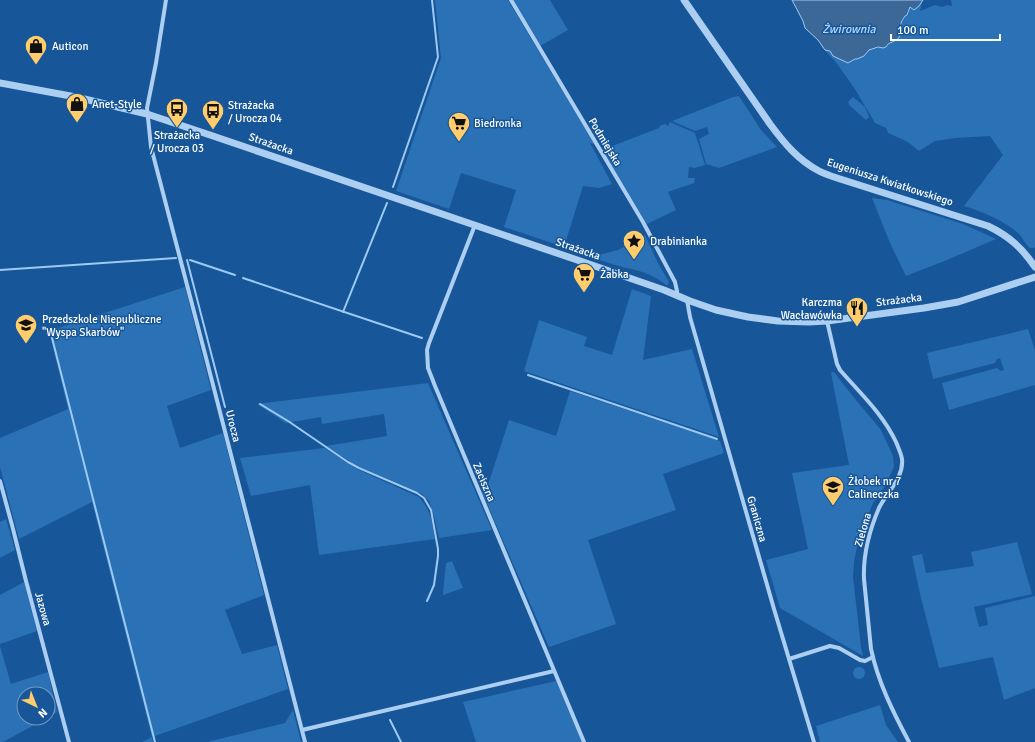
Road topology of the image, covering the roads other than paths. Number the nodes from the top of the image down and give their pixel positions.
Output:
1 (166, 0) edge
2 (511, 0) edge
3 (684, 0) edge
4 (0, 83) edge
5 (147, 114) junction
6 (475, 225) junction
7 (1035, 267) edge
8 (1035, 277) edge
9 (677, 295) junction
10 (687, 300) junction
11 (827, 321) junction
12 (0, 481) edge
13 (873, 657) junction
14 (789, 659) junction
15 (554, 671) junction
16 (302, 730) junction
17 (69, 742) edge
18 (305, 742) edge
19 (584, 742) edge
20 (814, 742) edge
21 (909, 742) edge

1 - 5 street
2 - 9 street, Podmiejska
3 - 7 street, Eugeniusza Kwiatkowskiego
4 - 5 street, Strażacka
5 - 6 street, Strażacka
5 - 16 street, Urocza
6 - 9 street, Strażacka
6 - 15 street, Zaciszna
8 - 11 street, Strażacka
9 - 10 street, Strażacka
10 - 11 street, Strażacka
10 - 14 street, Graniczna
11 - 13 street, Zielona
12 - 17 street, Jazowa
13 - 14 street
13 - 21 street, Zielona
14 - 20 street, Graniczna
15 - 16 street
15 - 19 street, Zaciszna
16 - 18 street, Urocza

